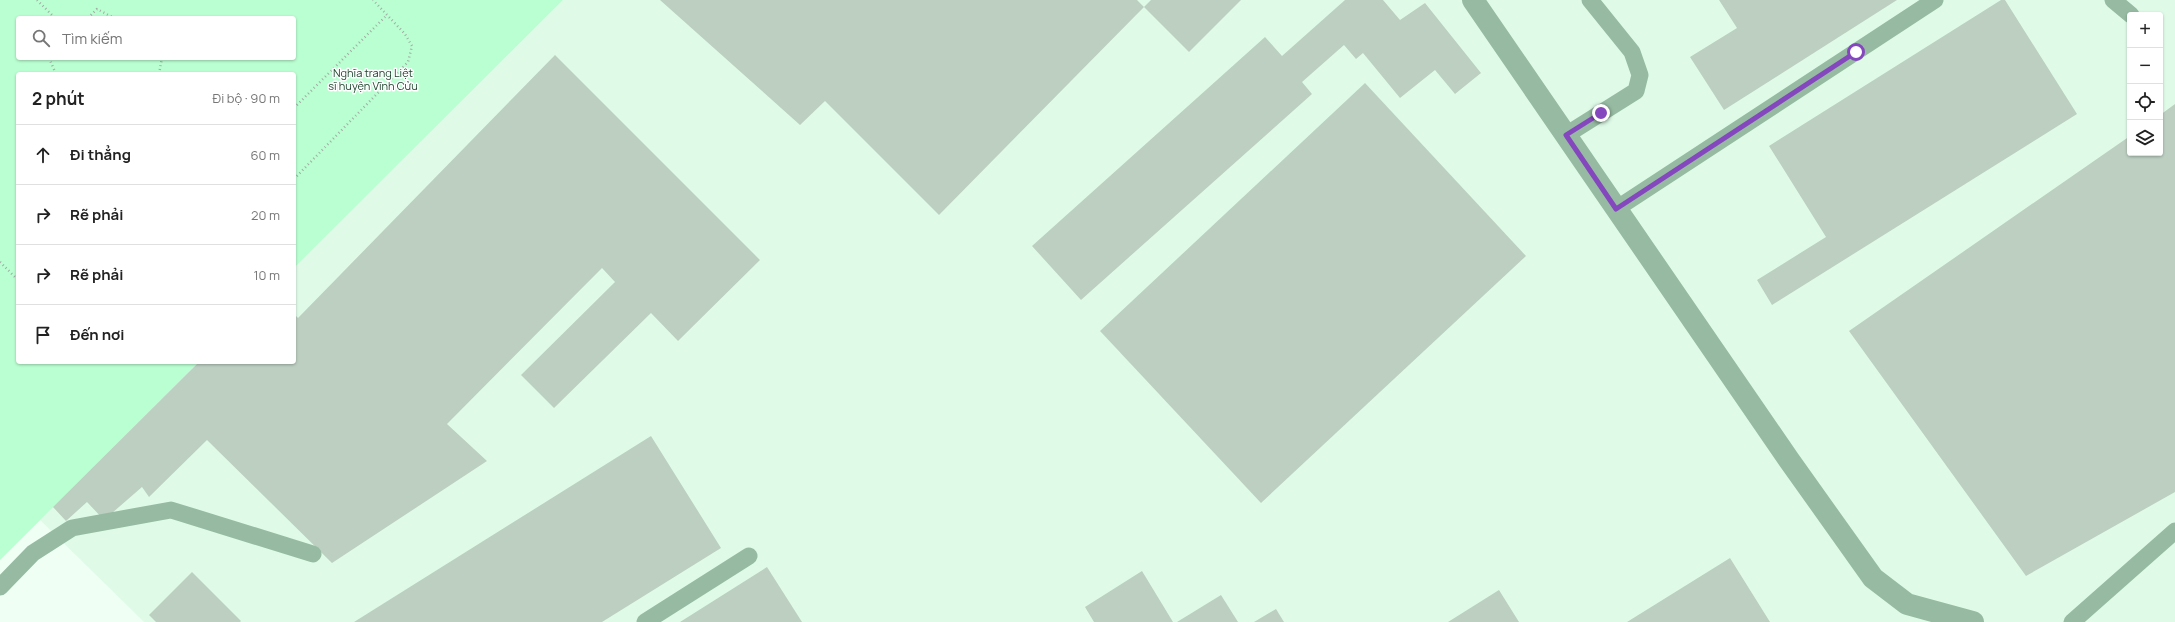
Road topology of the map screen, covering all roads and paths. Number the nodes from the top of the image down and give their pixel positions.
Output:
1 (37, 0) edge
2 (373, 0) edge
3 (1473, 0) edge
4 (1590, 0) edge
5 (1935, 0) edge
6 (2113, 0) edge
7 (2127, 12) edge
8 (387, 15) junction
9 (53, 16) edge
10 (90, 16) edge
11 (110, 16) edge
12 (50, 60) edge
13 (162, 60) edge
14 (55, 72) edge
15 (159, 72) edge
16 (296, 106) edge
17 (1566, 135) junction
18 (296, 176) edge
19 (1616, 209) junction
20 (0, 262) edge
21 (16, 278) edge
22 (2175, 532) edge
23 (313, 554) dead end
24 (749, 556) dead end
25 (0, 587) edge
26 (645, 622) edge
27 (1973, 622) edge
28 (2072, 622) edge

1 - 9 path
2 - 8 path
3 - 17 street
4 - 17 lane
5 - 19 lane
6 - 7 lane
8 - 16 path
8 - 18 path
10 - 11 path
12 - 14 path
13 - 15 path
17 - 19 street
19 - 27 street
20 - 21 path
22 - 28 lane
23 - 25 lane
24 - 26 lane

